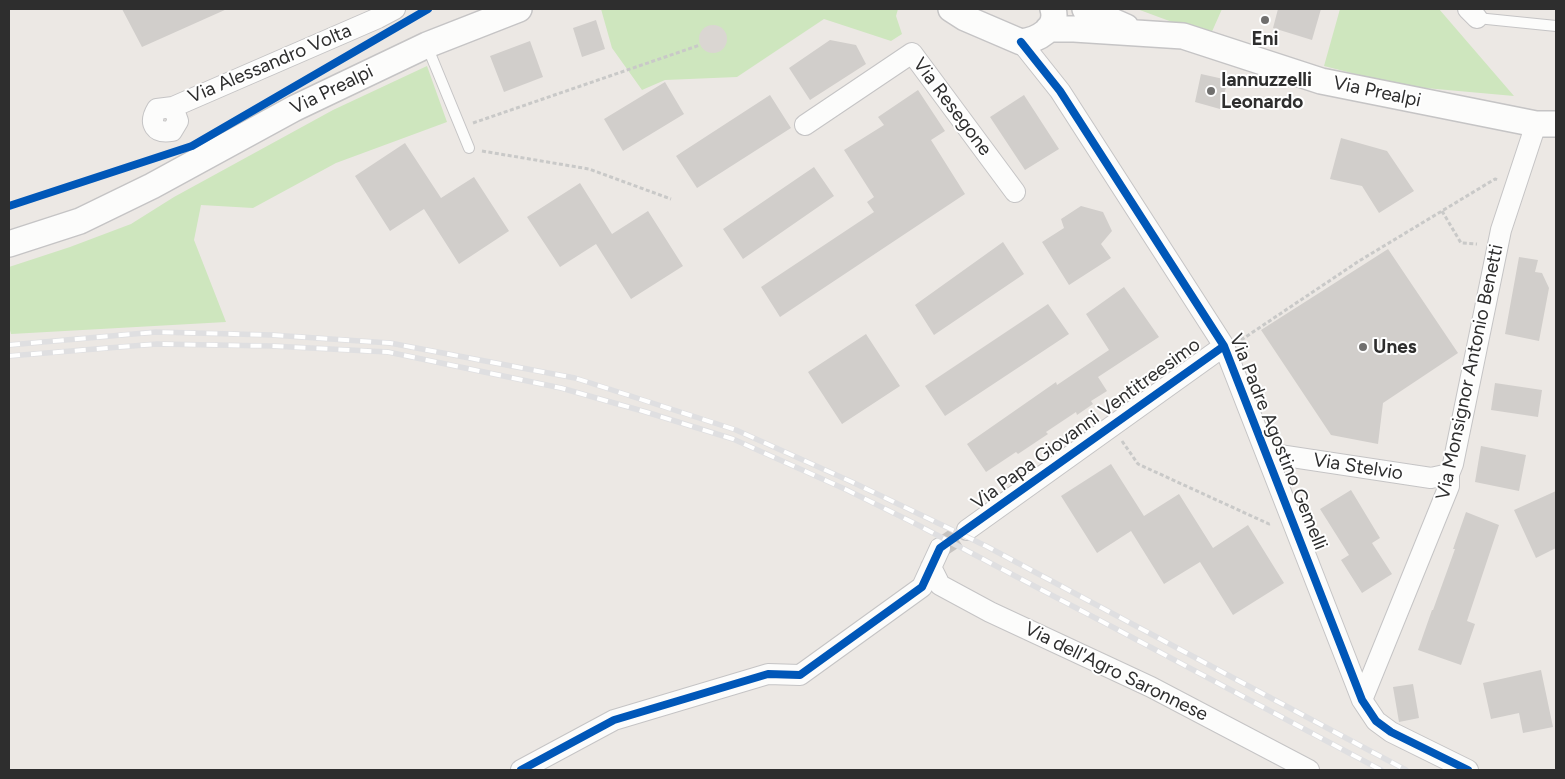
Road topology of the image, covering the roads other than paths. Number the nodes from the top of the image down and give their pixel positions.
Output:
1 (395, 9) edge
2 (519, 9) edge
3 (951, 9) edge
4 (1085, 9) edge
5 (1472, 14) edge
6 (1556, 26) edge
7 (1041, 29) edge
8 (1142, 34) junction
9 (427, 45) junction
10 (173, 106) dead end
11 (1546, 124) edge
12 (805, 125) dead end
13 (469, 148) road end
14 (1015, 192) dead end
15 (9, 244) edge
16 (1224, 348) junction
17 (1266, 453) junction
18 (1448, 474) junction
19 (967, 530) tunnel mouth
20 (940, 548) tunnel mouth
21 (931, 567) junction
22 (1362, 700) junction
23 (521, 770) edge
24 (1308, 770) edge
25 (1468, 770) edge

1 - 10 street, Via Alessandro Volta
2 - 9 street, Via Prealpi
3 - 7 street
4 - 8 street, Via Prealpi
5 - 6 lane
7 - 8 street, Via Prealpi
7 - 16 street, Via Padre Agostino Gemelli
8 - 11 street, Via Prealpi
9 - 13 lane
9 - 15 street, Via Prealpi
11 - 18 street, Via Monsignor Antonio Benetti
12 - 14 street, Via Resegone
16 - 17 street, Via Padre Agostino Gemelli
16 - 19 street, Via Papa Giovanni Ventitreesimo
17 - 18 street, Via Stelvio
17 - 22 street, Via Padre Agostino Gemelli
18 - 22 street, Via Monsignor Antonio Benetti
20 - 21 street
21 - 23 street
21 - 24 street, Via dell'Agro Saronnese
22 - 25 street, Via Padre Agostino Gemelli

